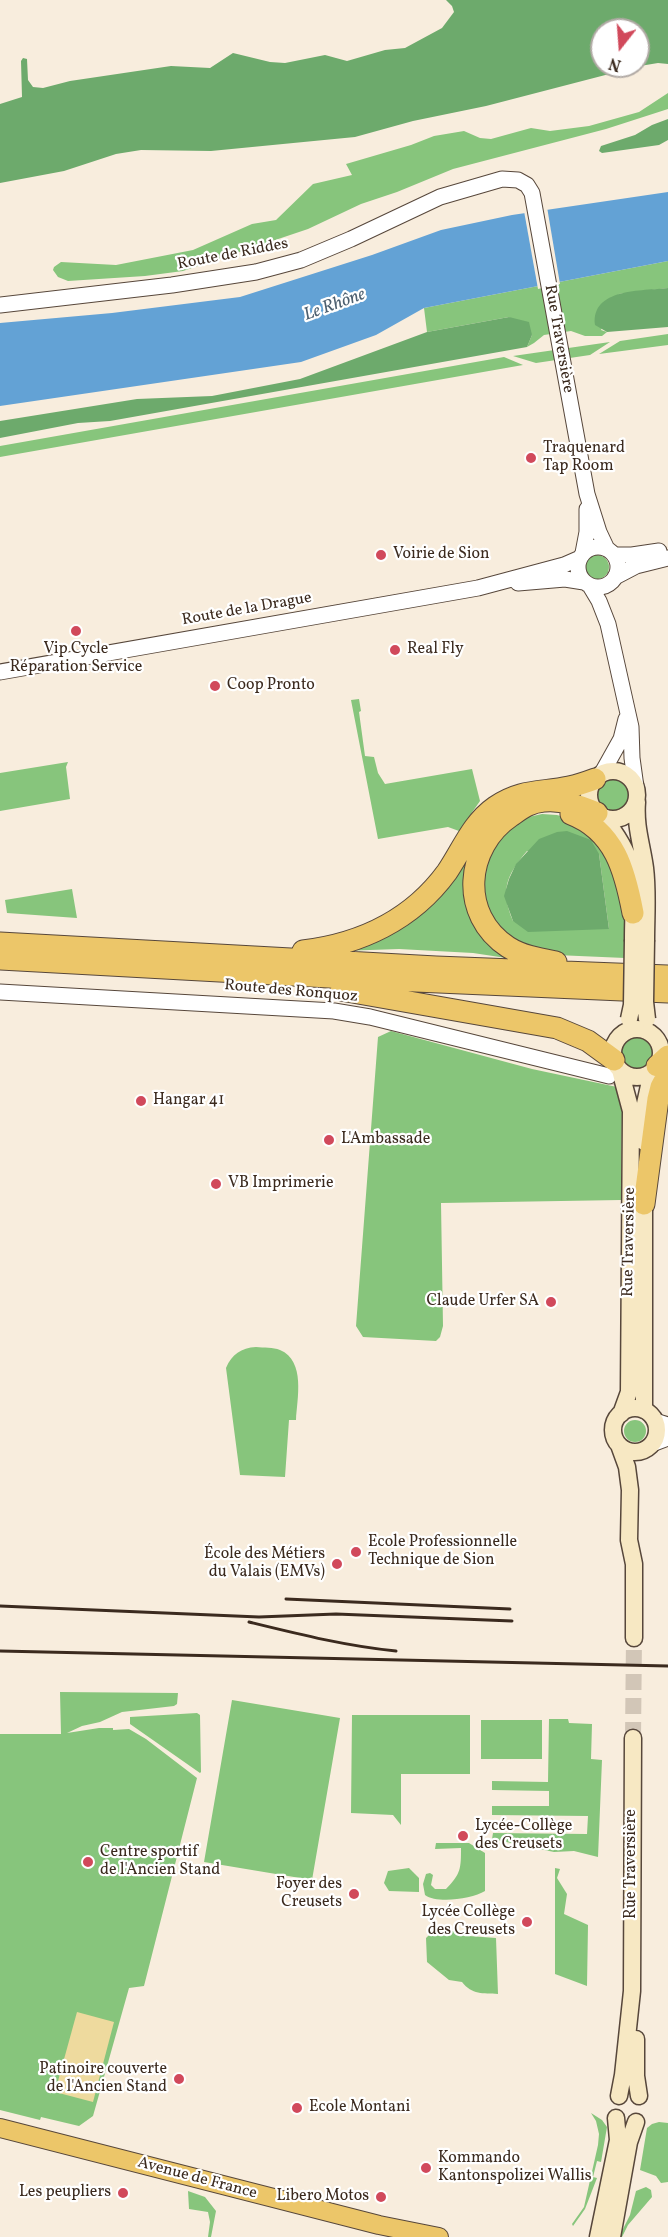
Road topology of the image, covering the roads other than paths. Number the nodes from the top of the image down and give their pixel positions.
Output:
1 (527, 185) joint
2 (0, 305) edge
3 (587, 494) junction
4 (668, 549) edge
5 (610, 552) junction
6 (581, 555) junction
7 (668, 558) edge
8 (614, 579) junction
9 (500, 583) junction
10 (587, 584) junction
11 (608, 624) junction
12 (0, 672) edge
13 (626, 701) junction
14 (598, 776) junction
15 (636, 794) junction
16 (595, 813) junction
17 (512, 815) junction
18 (633, 913) junction
19 (639, 940) junction
20 (0, 943) edge
21 (239, 957) junction
22 (0, 959) edge
23 (215, 972) junction
24 (668, 975) edge
25 (0, 992) edge
26 (668, 992) edge
27 (621, 1034) junction
28 (653, 1035) junction
29 (661, 1067) edge
30 (614, 1069) junction
31 (644, 1204) joint
32 (621, 1414) junction
33 (656, 1419) edge
34 (655, 1444) edge
35 (619, 1445) junction
36 (634, 1564) junction
37 (634, 1638) tunnel mouth
38 (633, 1738) tunnel mouth
39 (632, 1990) junction
40 (619, 2096) junction
41 (639, 2096) junction
42 (616, 2118) junction
43 (636, 2122) junction
44 (0, 2128) edge
45 (395, 2229) junction
46 (416, 2237) edge
47 (440, 2237) edge
48 (598, 2237) edge
49 (612, 2237) edge

1 - 2 street, Route de Riddes
1 - 3 street, Rue Traversière
3 - 5 street, Rue Traversière
3 - 6 street, Rue Traversière
4 - 5 street
5 - 6 street
5 - 8 street
6 - 9 street, Route de la Drague
6 - 10 street
7 - 8 street
8 - 10 street
8 - 11 street
9 - 10 street, Route de la Drague
9 - 12 street, Route de la Drague
10 - 11 street
11 - 13 street
13 - 14 street
13 - 15 street
14 - 15 main road
14 - 16 main road
14 - 21 highway
15 - 16 main road
15 - 19 main road
16 - 17 highway
16 - 18 main road
17 - 18 highway
17 - 24 highway
18 - 19 main road
19 - 27 main road, bridge
19 - 28 main road, bridge
20 - 21 highway
21 - 24 highway
22 - 23 highway
23 - 26 highway
23 - 30 highway
25 - 30 street, Route des Ronquoz
27 - 28 main road
27 - 30 main road
28 - 29 main road
29 - 30 main road
29 - 31 highway
30 - 32 main road, Rue Traversière
31 - 33 main road, Rue Traversière
32 - 33 main road
32 - 35 main road
33 - 34 main road
34 - 35 main road
34 - 36 main road
35 - 36 main road
36 - 37 main road
38 - 39 main road, Rue Traversière
39 - 40 main road, Rue Traversière
39 - 41 main road, Rue Traversière
40 - 41 main road
40 - 42 main road
41 - 43 main road
42 - 43 main road
42 - 48 main road
43 - 49 main road
44 - 45 main road, Avenue de France
45 - 46 main road, Avenue de France
45 - 47 main road, Avenue de France

